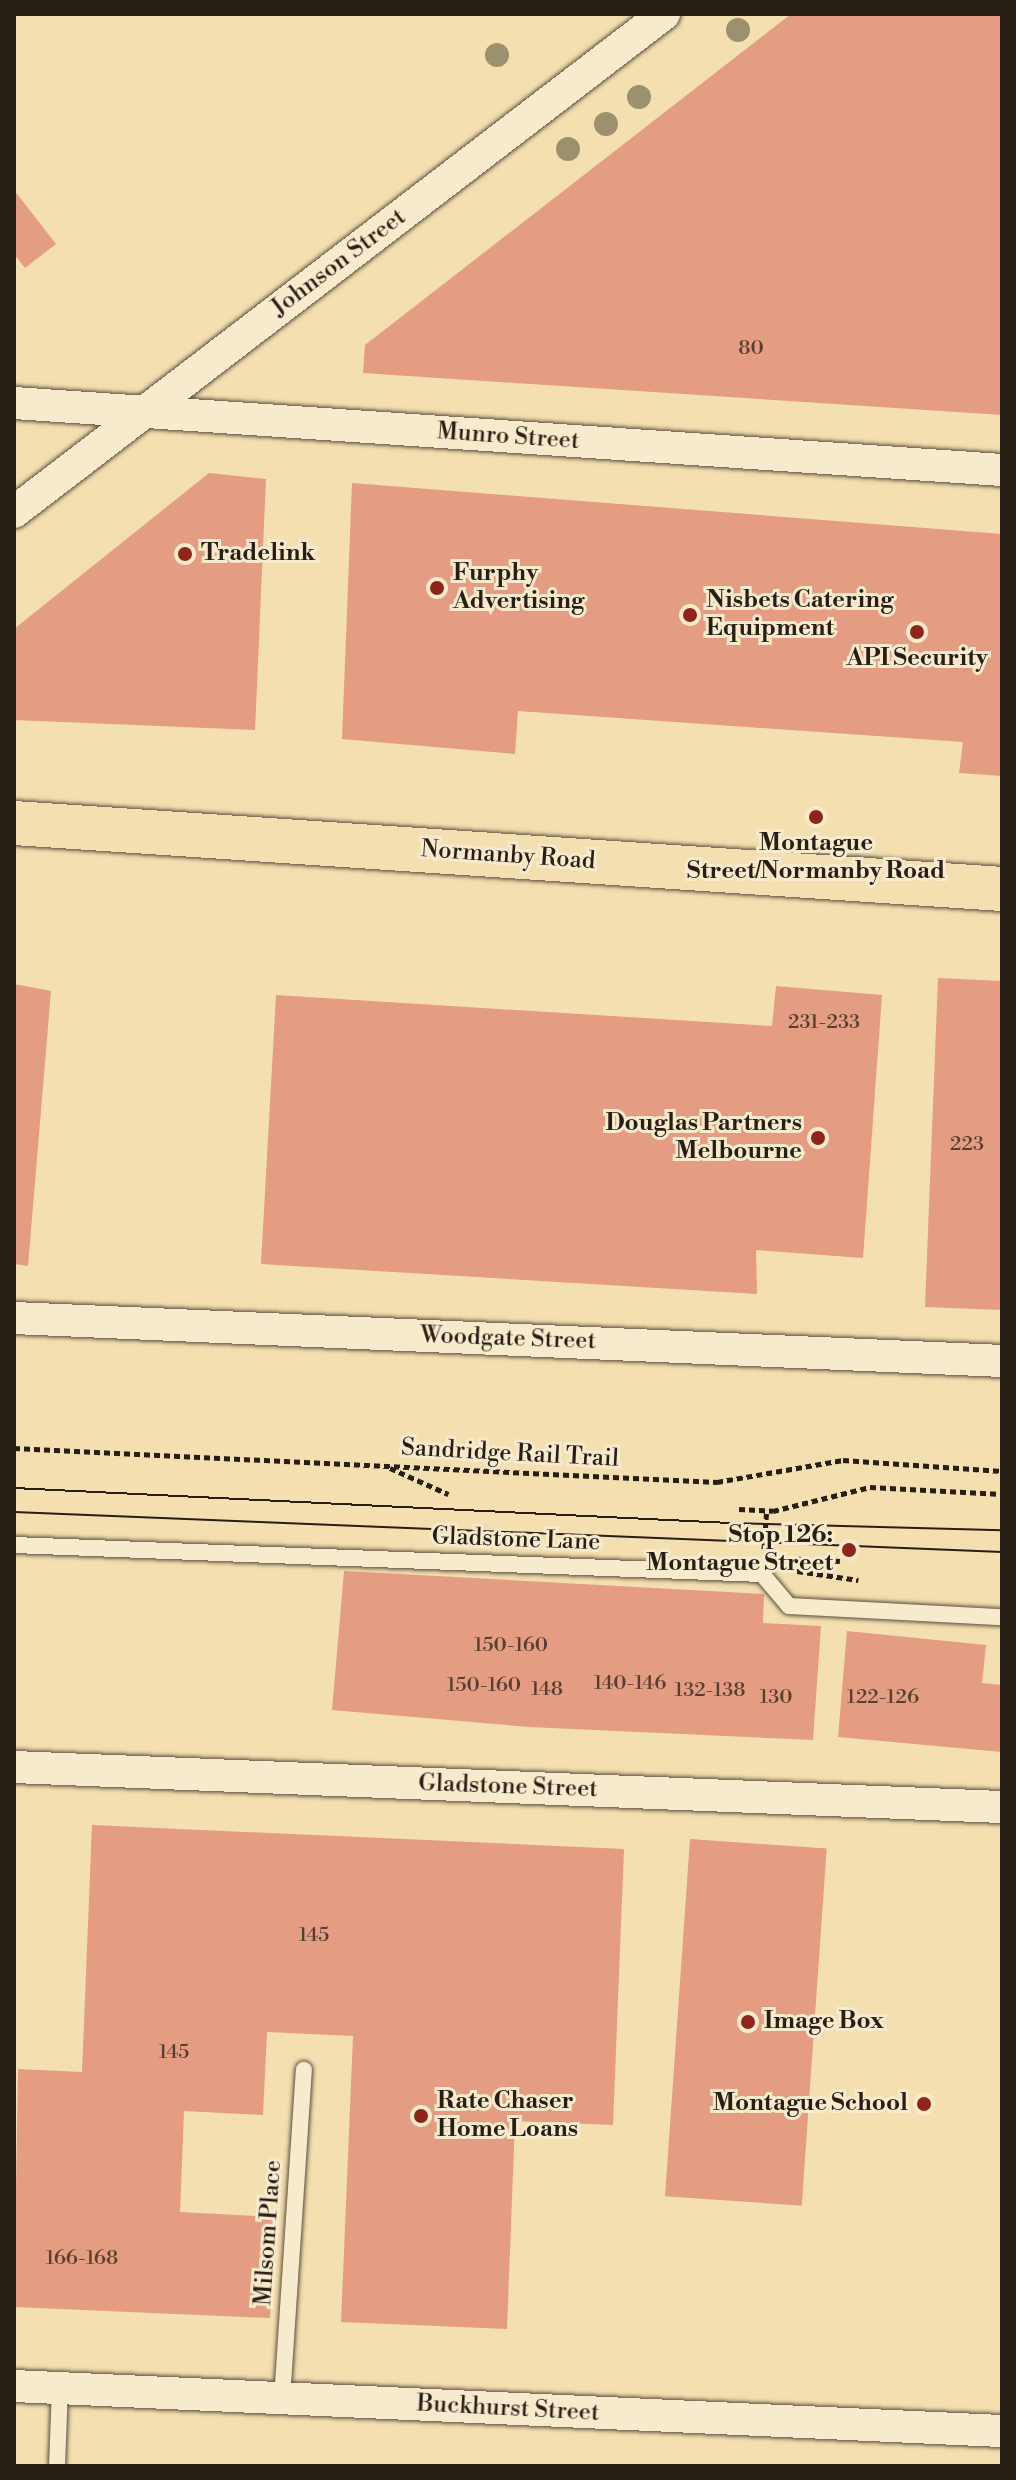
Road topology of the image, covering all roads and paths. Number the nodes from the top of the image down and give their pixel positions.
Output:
1 (664, 14) edge
2 (14, 403) edge
3 (147, 410) junction
4 (1002, 470) edge
5 (14, 512) edge
6 (14, 823) edge
7 (1002, 889) edge
8 (14, 1318) edge
9 (1002, 1361) edge
10 (14, 1448) edge
11 (384, 1466) junction
12 (1002, 1471) edge
13 (448, 1494) dead end
14 (1002, 1494) edge
15 (739, 1509) dead end
16 (767, 1510) junction
17 (14, 1545) edge
18 (764, 1558) dead end
19 (775, 1558) dead end
20 (840, 1561) dead end
21 (1002, 1617) edge
22 (14, 1767) edge
23 (1002, 1807) edge
24 (304, 2070) dead end
25 (14, 2386) edge
26 (60, 2388) junction
27 (282, 2399) junction
28 (1002, 2431) edge
29 (57, 2466) edge

1 - 3 street, Johnson Street
2 - 3 street, Munro Street
3 - 4 street, Munro Street
3 - 5 street, Johnson Street
6 - 7 main road, Normanby Road
8 - 9 street, Woodgate Street
10 - 11 path, Sandridge Rail Trail
11 - 12 path, Sandridge Rail Trail
11 - 13 path
14 - 16 path
15 - 16 path
16 - 18 path
17 - 21 lane, Gladstone Lane
19 - 20 path
22 - 23 street, Gladstone Street
24 - 27 lane, Milsom Place
25 - 26 street, Buckhurst Street
26 - 27 street, Buckhurst Street
26 - 29 lane
27 - 28 street, Buckhurst Street

